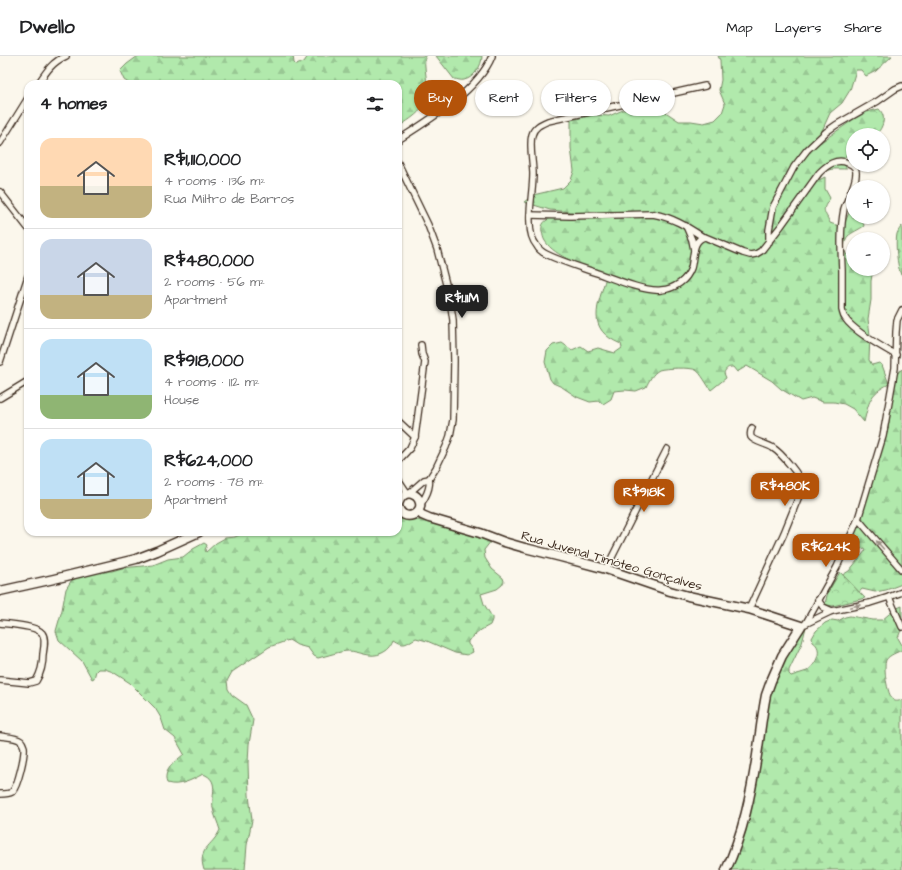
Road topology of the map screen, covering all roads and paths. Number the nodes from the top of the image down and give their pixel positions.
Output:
1 (66, 56) edge
2 (492, 56) edge
3 (41, 80) edge
4 (704, 86) dead end
5 (902, 86) edge
6 (24, 104) edge
7 (402, 137) edge
8 (0, 142) edge
9 (402, 171) edge
10 (0, 192) edge
11 (530, 215) junction
12 (24, 223) edge
13 (686, 226) junction
14 (703, 237) junction
15 (769, 242) junction
16 (694, 250) junction
17 (24, 288) edge
18 (902, 310) edge
19 (899, 333) edge
20 (421, 345) dead end
21 (896, 355) junction
22 (0, 362) edge
23 (24, 383) edge
24 (0, 398) edge
25 (402, 425) edge
26 (752, 428) dead end
27 (415, 436) junction
28 (666, 449) dead end
29 (402, 457) edge
30 (429, 479) junction
31 (402, 485) edge
32 (408, 494) junction
33 (402, 496) edge
34 (419, 508) junction
35 (402, 514) edge
36 (858, 519) junction
37 (190, 536) edge
38 (606, 569) junction
39 (902, 570) edge
40 (0, 591) edge
41 (902, 592) edge
42 (889, 597) junction
43 (818, 600) junction
44 (749, 609) junction
45 (832, 611) junction
46 (0, 623) edge
47 (803, 625) junction
48 (902, 627) edge
49 (0, 680) edge
50 (0, 736) edge
51 (0, 794) edge
52 (726, 870) edge

1 - 3 street
2 - 7 street
4 - 11 street
5 - 15 street
6 - 8 street
9 - 30 street
10 - 12 street
11 - 13 street
11 - 16 street
13 - 14 street
13 - 16 street
14 - 15 street
14 - 16 street
15 - 21 street
17 - 22 street
18 - 19 street
19 - 21 street
20 - 27 street
21 - 36 street
23 - 24 street
25 - 27 street
26 - 44 street
27 - 29 street
28 - 38 street
30 - 32 street
30 - 34 street
31 - 32 street
32 - 33 street
32 - 34 street
34 - 35 street
34 - 38 street, Rua Juvenal Timóteo Gonçalves
39 -> 36 street
36 - 43 street
37 - 40 street
38 - 44 street, Rua Juvenal Timóteo Gonçalves
41 - 42 street
45 -> 42 street
42 - 48 street
43 - 45 street
43 - 47 street
44 - 47 street, Rua Juvenal Timóteo Gonçalves
45 - 47 street
46 - 49 street
47 - 52 street
50 - 51 street

